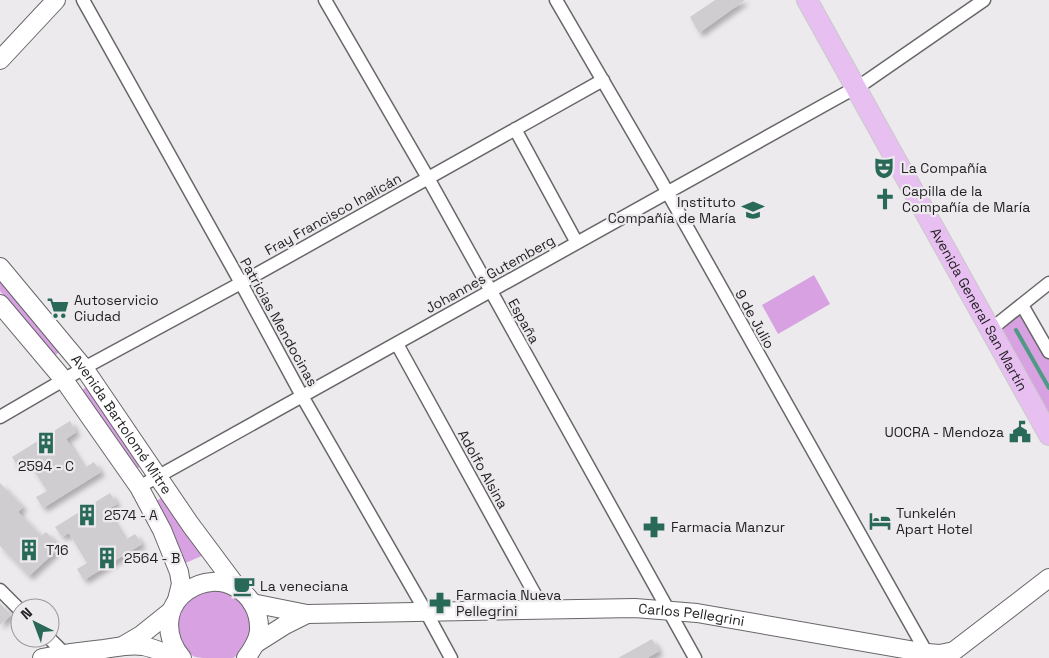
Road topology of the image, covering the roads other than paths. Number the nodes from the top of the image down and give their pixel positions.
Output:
1 (56, 0) edge
2 (83, 0) edge
3 (325, 0) edge
4 (556, 0) edge
5 (807, 0) edge
6 (984, 0) edge
7 (0, 60) edge
8 (603, 80) junction
9 (856, 87) junction
10 (515, 129) junction
11 (428, 178) junction
12 (667, 193) junction
13 (577, 243) junction
14 (0, 267) edge
15 (241, 283) junction
16 (1049, 283) edge
17 (490, 292) junction
18 (0, 304) edge
19 (1022, 305) junction
20 (990, 330) junction
21 (397, 344) junction
22 (1049, 352) edge
23 (84, 368) junction
24 (64, 380) junction
25 (302, 396) junction
26 (0, 417) edge
27 (1049, 435) edge
28 (157, 477) junction
29 (139, 487) junction
30 (1049, 578) edge
31 (236, 588) junction
32 (0, 590) edge
33 (10, 600) edge
34 (252, 603) junction
35 (174, 606) junction
36 (543, 609) junction
37 (668, 610) junction
38 (426, 612) junction
39 (307, 614) junction
40 (124, 645) junction
41 (59, 648) edge
42 (252, 652) edge
43 (64, 653) junction
44 (928, 656) edge
45 (42, 658) edge
46 (177, 658) edge
47 (182, 658) edge
48 (451, 658) edge
49 (695, 658) edge

1 - 7 street
2 - 15 street, Patricias Mendocinas
3 - 11 street, España
4 - 8 street, 9 de Julio
5 - 9 main road, Avenida General San Martín
6 - 9 street, Johannes Gutemberg
8 - 10 street, Fray Francisco Inalicán
8 - 12 street, 9 de Julio
9 - 12 street, Johannes Gutemberg
9 - 20 main road, Avenida General San Martín
10 - 11 street, Fray Francisco Inalicán
10 - 13 street
11 - 15 street, Fray Francisco Inalicán
11 - 17 street, España
12 - 13 street, Johannes Gutemberg
12 - 44 street, 9 de Julio
13 - 17 street, Johannes Gutemberg
14 - 23 street, Avenida Bartolomé Mitre
15 - 23 street, Fray Francisco Inalicán
15 - 25 street, Patricias Mendocinas
16 - 19 street
17 - 21 street, Johannes Gutemberg
17 - 37 street, España
18 - 24 street, Avenida Bartolomé Mitre
19 - 20 street
19 - 22 street
20 - 27 main road, Avenida General San Martín
21 - 25 street, Johannes Gutemberg
21 - 36 street, Adolfo Alsina
23 - 24 street, Fray Francisco Inalicán
23 - 28 street, Avenida Bartolomé Mitre
24 - 26 street, Fray Francisco Inalicán
24 - 29 street, Avenida Bartolomé Mitre
25 - 28 street, Johannes Gutemberg
25 - 38 street, Patricias Mendocinas
28 - 29 street, Johannes Gutemberg
28 - 31 street, Avenida Bartolomé Mitre
29 - 35 street, Avenida Bartolomé Mitre
30 - 44 street, Carlos Pellegrini
31 - 34 street, Avenida Bartolomé Mitre
31 - 35 street
32 - 33 street
34 - 39 street, Carlos Pellegrini
34 - 42 street
35 - 40 street
35 - 47 street, Avenida Bartolomé Mitre
36 - 37 street, Carlos Pellegrini
36 - 38 street, Carlos Pellegrini
37 - 44 street, Carlos Pellegrini
37 - 49 street, España
38 - 39 street, Carlos Pellegrini
38 - 48 street, Patricias Mendocinas
39 - 42 street, Carlos Pellegrini
40 - 43 street
40 - 46 street
41 - 43 street
43 - 45 street

